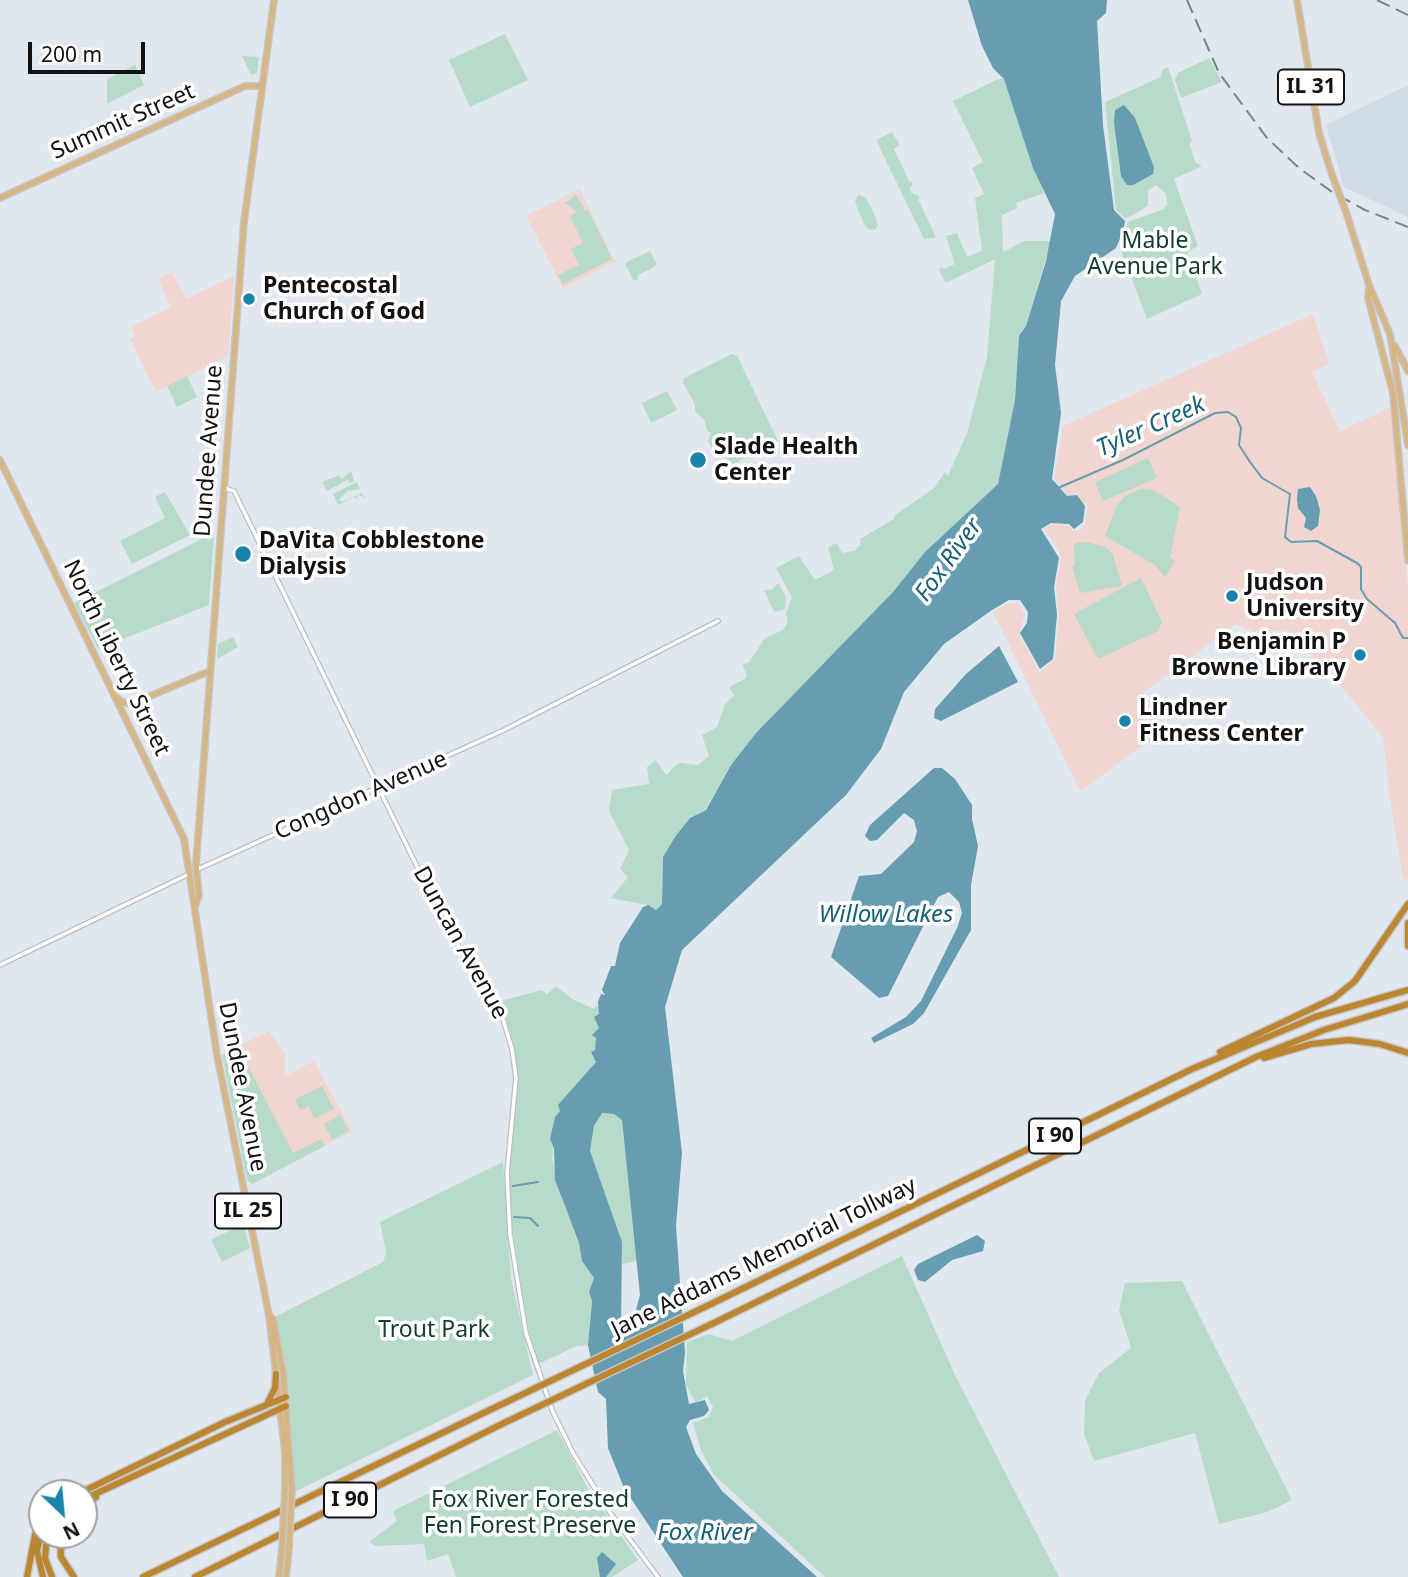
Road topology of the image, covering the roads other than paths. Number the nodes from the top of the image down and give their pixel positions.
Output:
1 (274, 0) edge
2 (1297, 0) edge
3 (261, 86) junction
4 (0, 198) edge
5 (1369, 285) junction
6 (1390, 334) junction
7 (1408, 371) edge
8 (1405, 393) edge
9 (1393, 396) junction
10 (1408, 445) edge
11 (0, 460) edge
12 (224, 488) junction
13 (1408, 561) edge
14 (718, 621) dead end
15 (210, 671) junction
16 (197, 678) junction
17 (209, 687) junction
18 (114, 694) junction
19 (135, 702) junction
20 (129, 727) junction
21 (379, 788) junction
22 (184, 839) junction
23 (197, 870) junction
24 (188, 874) junction
25 (196, 903) junction
26 (1408, 904) edge
27 (1408, 923) edge
28 (1408, 946) edge
29 (0, 965) edge
30 (1408, 990) edge
31 (1408, 1004) edge
32 (1408, 1053) edge
33 (1248, 1061) junction
34 (1192, 1069) junction
35 (270, 1315) junction
36 (276, 1374) junction
37 (282, 1398) junction
38 (268, 1402) junction
39 (283, 1406) junction
40 (147, 1469) junction
41 (98, 1484) edge
42 (288, 1488) junction
43 (98, 1492) edge
44 (98, 1496) edge
45 (32, 1549) edge
46 (37, 1549) edge
47 (45, 1549) edge
48 (61, 1549) edge
49 (48, 1576) edge
50 (144, 1576) edge
51 (27, 1577) edge
52 (74, 1577) edge
53 (195, 1577) edge
54 (279, 1577) edge
55 (286, 1577) edge
56 (658, 1577) edge

1 - 3 main road, Dundee Avenue
2 - 5 main road, IL 31, bridge
3 - 4 main road, Summit Street
3 - 12 main road, Dundee Avenue
5 - 6 main road, IL 31
5 - 9 main road, IL 31
6 - 7 main road
6 - 8 main road, IL 31
8 - 9 main road
8 - 10 main road, IL 31
9 - 13 main road, IL 31
11 - 18 main road, North Liberty Street / IL 25
12 - 15 main road, Dundee Avenue
12 - 21 street, Duncan Avenue
14 - 21 street, Congdon Avenue
15 - 16 main road
15 - 17 main road, Dundee Avenue / IL 25
16 - 17 main road
16 - 19 main road
17 - 23 main road, Dundee Avenue / IL 25
18 - 19 main road
18 - 20 main road, North Liberty Street / IL 25
19 - 20 main road
20 - 22 main road, North Liberty Street / IL 25
21 - 23 street, Congdon Avenue
21 - 56 street, Duncan Avenue
22 - 23 main road
22 - 24 main road, North Liberty Street / IL 25
23 - 24 street, Congdon Avenue
23 - 25 main road, Dundee Avenue / IL 25
24 - 25 main road, Dundee Avenue / IL 25
24 - 29 street, Congdon Avenue
25 - 35 main road, Dundee Avenue / IL 25
26 - 34 highway
27 - 28 highway
30 - 34 highway, Jane Addams Memorial Tollway / I 90
31 - 33 highway, Jane Addams Memorial Tollway / I 90
32 - 33 highway
33 - 53 highway, Jane Addams Memorial Tollway / I 90, bridge
34 - 50 highway, Jane Addams Memorial Tollway / I 90, bridge
35 - 36 main road, Dundee Avenue / IL 25
35 - 37 main road, Dundee Avenue / IL 25
36 - 37 main road, Dundee Avenue / IL 25
36 - 38 highway
37 - 38 highway
37 - 39 main road, Dundee Avenue / IL 25
38 - 41 highway
39 - 40 highway
39 - 42 main road, Dundee Avenue / IL 25
40 - 43 highway
40 - 44 highway
42 - 54 main road, Dundee Avenue / IL 25, bridge
42 - 55 main road, Dundee Avenue / IL 25, bridge
45 - 51 highway
46 - 49 highway
47 - 49 highway
48 - 52 highway

